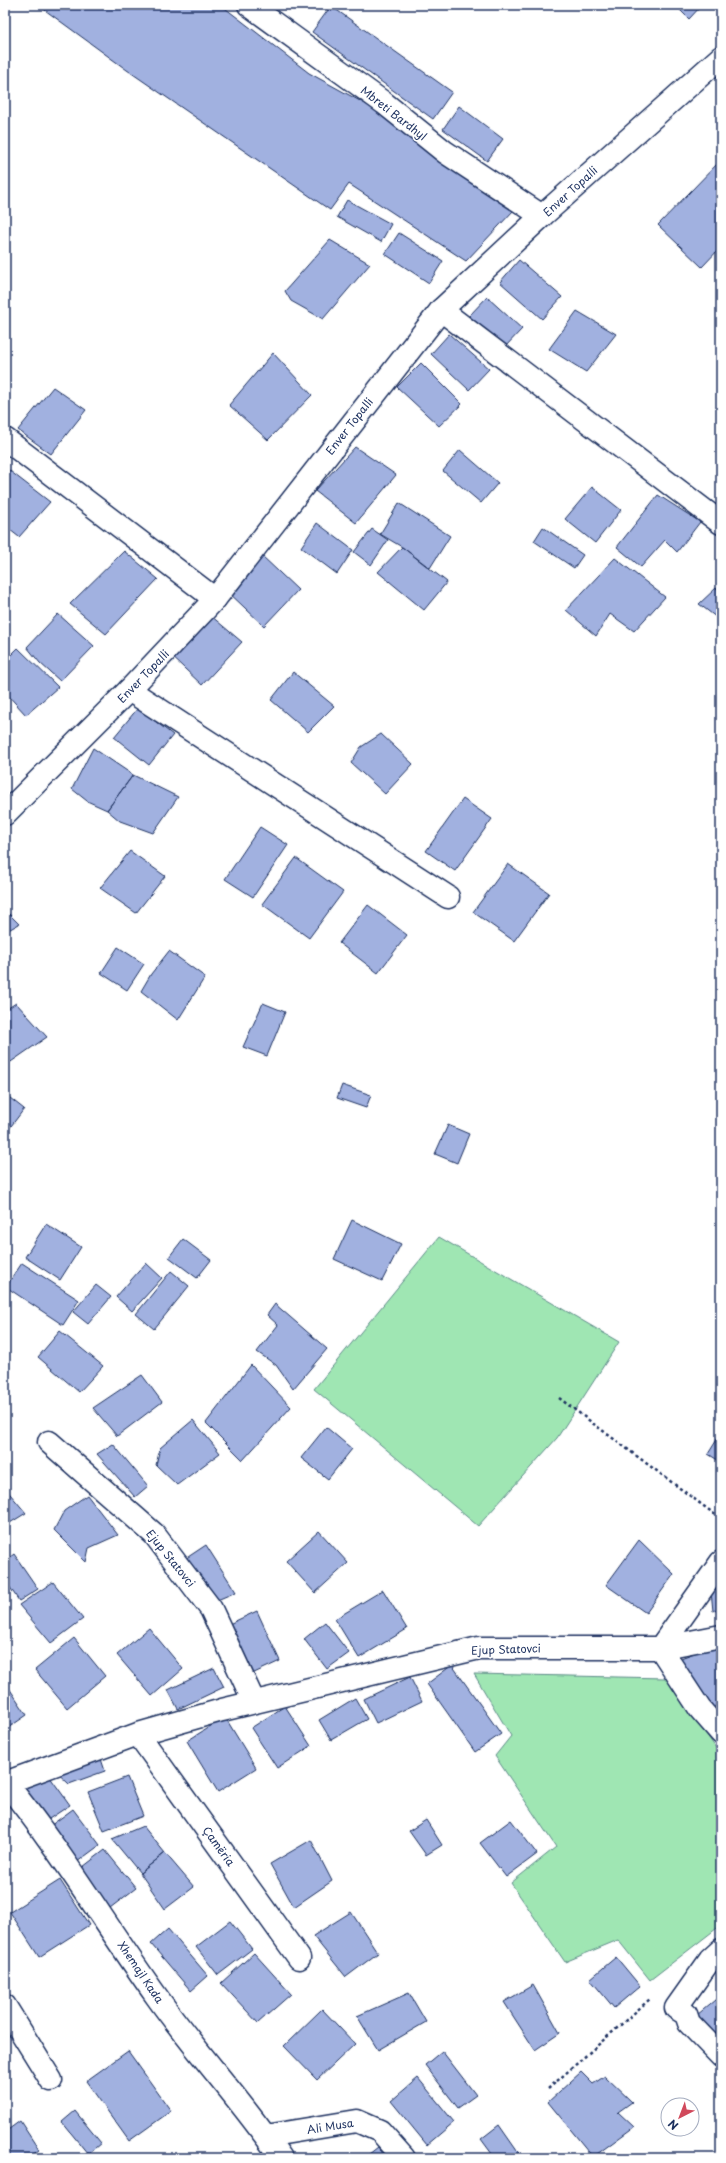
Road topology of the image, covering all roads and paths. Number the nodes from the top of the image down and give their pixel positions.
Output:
1 (249, 5) edge
2 (719, 61) edge
3 (542, 216) junction
4 (441, 310) junction
5 (5, 439) edge
6 (721, 524) edge
7 (215, 599) junction
8 (129, 690) junction
9 (5, 814) edge
10 (448, 897) dead end
11 (559, 1398) dead end
12 (49, 1442) dead end
13 (721, 1519) edge
14 (721, 1562) edge
15 (721, 1636) edge
16 (660, 1648) junction
17 (254, 1702) junction
18 (721, 1733) edge
19 (138, 1734) junction
20 (5, 1782) edge
21 (721, 1950) edge
22 (299, 1958) dead end
23 (654, 1996) dead end
24 (5, 2006) edge
25 (721, 2056) edge
26 (51, 2080) dead end
27 (548, 2089) dead end
28 (266, 2136) junction
29 (281, 2158) edge
30 (404, 2158) edge

1 - 3 street, Mbreti Bardhyl
2 - 3 street, Enver Topalli
3 - 4 street, Enver Topalli
4 - 6 street
4 - 7 street, Enver Topalli
5 - 7 street
7 - 8 street, Enver Topalli
8 - 9 street, Enver Topalli
8 - 10 street
11 - 13 path
12 - 17 street, Ejup Statovci
14 - 16 street
15 - 16 street, Ejup Statovci
16 - 17 street, Ejup Statovci
16 - 18 street
17 - 19 street, Ejup Statovci
19 - 20 street, Ejup Statovci
19 - 22 street, Çamëria
20 - 28 street, Xhemajl Kada
21 - 25 street
23 - 27 path
24 - 26 street
28 - 29 street, Xhemajl Kada
28 - 30 street, Ali Musa

